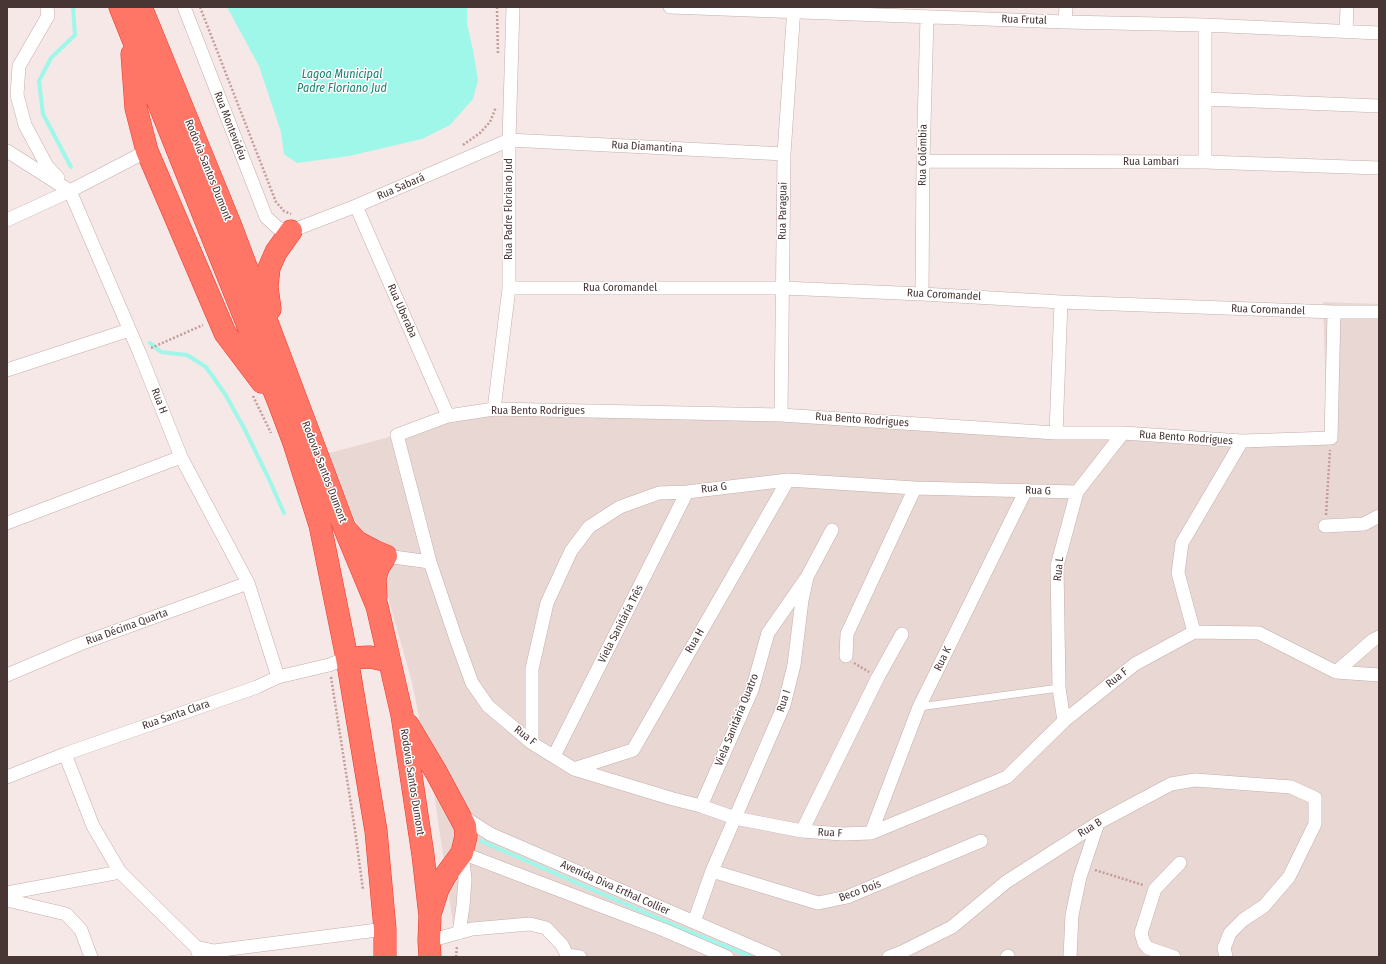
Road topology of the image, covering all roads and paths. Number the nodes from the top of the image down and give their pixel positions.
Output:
1 (47, 7) edge
2 (120, 7) edge
3 (141, 7) edge
4 (184, 7) edge
5 (200, 7) edge
6 (497, 7) edge
7 (513, 7) edge
8 (670, 7) edge
9 (1066, 7) edge
10 (1348, 7) edge
11 (794, 9) edge
12 (927, 17) junction
13 (1065, 22) junction
14 (1205, 25) junction
15 (129, 30) junction
16 (1346, 32) junction
17 (1379, 33) edge
18 (498, 55) dead end
19 (1205, 99) junction
20 (497, 101) dead end
21 (1379, 106) edge
22 (509, 140) junction
23 (458, 147) dead end
24 (7, 151) edge
25 (147, 151) junction
26 (784, 154) junction
27 (923, 161) junction
28 (1205, 162) junction
29 (1379, 168) edge
30 (70, 191) junction
31 (356, 206) junction
32 (7, 220) edge
33 (293, 223) junction
34 (509, 288) junction
35 (782, 288) junction
36 (922, 294) junction
37 (1062, 302) junction
38 (1334, 312) junction
39 (1379, 312) edge
40 (218, 318) junction
41 (129, 330) junction
42 (274, 340) junction
43 (150, 349) dead end
44 (7, 370) edge
45 (250, 390) dead end
46 (279, 403) junction
47 (494, 409) junction
48 (781, 415) junction
49 (448, 416) junction
50 (1056, 433) junction
51 (1123, 434) junction
52 (272, 435) dead end
53 (397, 435) joint
54 (1331, 438) junction
55 (1242, 441) junction
56 (181, 457) junction
57 (788, 480) junction
58 (915, 488) junction
59 (1026, 490) junction
60 (687, 492) junction
61 (1077, 492) junction
62 (1379, 516) edge
63 (7, 523) edge
64 (1325, 526) joint
65 (345, 529) junction
66 (832, 530) dead end
67 (386, 556) junction
68 (430, 562) junction
69 (807, 577) junction
70 (248, 583) junction
71 (376, 606) junction
72 (1194, 632) junction
73 (902, 634) dead end
74 (1379, 637) edge
75 (846, 656) joint
76 (338, 661) junction
77 (389, 661) junction
78 (1336, 672) junction
79 (7, 675) edge
80 (1379, 676) edge
81 (878, 677) junction
82 (278, 678) junction
83 (1059, 688) junction
84 (919, 707) junction
85 (402, 715) junction
86 (1064, 721) junction
87 (532, 743) junction
88 (65, 754) junction
89 (554, 756) junction
90 (574, 769) junction
91 (7, 777) edge
92 (701, 806) junction
93 (458, 813) junction
94 (735, 818) junction
95 (1098, 823) junction
96 (802, 831) junction
97 (871, 833) junction
98 (981, 841) dead end
99 (462, 853) junction
100 (1180, 863) dead end
101 (1083, 866) junction
102 (712, 870) junction
103 (120, 872) junction
104 (1155, 888) junction
105 (7, 893) edge
106 (364, 896) dead end
107 (7, 900) edge
108 (430, 916) junction
109 (694, 922) junction
110 (385, 929) junction
111 (459, 933) junction
112 (430, 949) edge
113 (198, 952) edge
114 (570, 956) edge
115 (91, 957) edge
116 (385, 957) edge
117 (727, 957) edge
118 (775, 957) edge
119 (889, 957) edge
120 (1070, 957) edge
121 (1174, 957) edge
122 (1226, 957) edge

1 - 30 street
2 - 15 highway, Rodovia Santos Dumont
3 - 42 highway, Rodovia Santos Dumont
4 - 33 street, Rua Montevidéu
5 - 33 path
6 - 18 path
7 - 22 street, Rua Padre Floriano Jud
8 - 11 street, Rua Frutal
9 - 13 street
10 - 16 street
11 - 12 street, Rua Frutal
11 - 26 street, Rua Paraguai
12 - 13 street, Rua Frutal
12 - 27 street, Rua Colômbia
13 - 14 street, Rua Frutal
14 - 16 street, Rua Frutal
14 - 19 street
15 - 25 highway
15 - 46 highway, Rodovia Santos Dumont
16 - 17 street, Rua Frutal
19 - 21 street
19 - 28 street
20 - 23 path
22 - 26 street, Rua Diamantina
22 - 31 street, Rua Sabará
22 - 34 street, Rua Padre Floriano Jud
24 - 30 street
25 - 30 street
25 - 40 highway
26 - 35 street, Rua Paraguai
27 - 28 street, Rua Lambari
27 - 36 street, Rua Colômbia
28 - 29 street, Rua Lambari
30 - 32 street
30 - 41 street, Rua H
31 - 33 street, Rua Sabará
31 - 49 street, Rua Uberaba
33 - 42 highway
34 - 35 street, Rua Coromandel
34 - 47 street, Rua Padre Floriano Jud
35 - 36 street, Rua Coromandel
35 - 48 street, Rua Paraguai
36 - 37 street, Rua Coromandel
37 - 38 street, Rua Coromandel
37 - 50 street
38 - 39 street, Rua Coromandel
38 - 54 street
40 - 43 path
40 - 46 highway
41 - 44 street
41 - 56 street, Rua H
42 - 65 highway, Rodovia Santos Dumont
45 - 52 path
46 - 76 highway, Rodovia Santos Dumont
47 - 48 street, Rua Bento Rodrigues
47 - 49 street, Rua Bento Rodrigues
48 - 50 street, Rua Bento Rodrigues
49 - 53 street, Rua Bento Rodrigues
50 - 51 street, Rua Bento Rodrigues
51 - 55 street, Rua Bento Rodrigues
51 - 61 street, Rua L
53 - 68 street, Rua F
54 - 55 street, Rua Bento Rodrigues
54 - 64 path
55 - 72 street
56 - 63 street
56 - 70 street, Rua H
57 - 58 street, Rua G
57 - 60 street, Rua G
57 - 90 street, Rua H
58 - 59 street, Rua G
58 - 75 street
59 - 61 street, Rua G
59 - 84 street, Rua K
60 - 87 street, Rua G
60 - 89 street, Viela Sanitária Três
61 - 83 street, Rua L
62 - 64 street
65 - 67 highway
65 - 71 highway, Rodovia Santos Dumont
66 - 69 street, Viela Sanitária Quatro
67 - 68 street
67 - 71 highway
68 - 87 street, Rua F
69 - 92 street, Viela Sanitária Quatro
69 - 94 street, Rua I
70 - 79 street, Rua Décima Quarta
70 - 82 street, Rua H
71 - 77 highway, Rodovia Santos Dumont
72 - 78 street, Rua F
72 - 86 street, Rua F
73 - 81 street
74 - 78 street
75 - 81 path
76 - 77 highway
76 - 82 street, Rua Santa Clara
76 - 106 path
76 - 110 highway, Rodovia Santos Dumont
77 - 85 highway, Rodovia Santos Dumont
78 - 80 street
81 - 96 street
82 - 88 street, Rua Santa Clara
83 - 84 lane
83 - 86 street, Rua L
84 - 97 street, Rua K
85 - 93 highway
85 - 108 highway, Rodovia Santos Dumont
86 - 97 street, Rua F
87 - 89 street, Rua F
88 - 91 street, Rua Santa Clara
88 - 103 street
89 - 90 street, Rua F
90 - 92 street, Rua F
92 - 94 street, Rua F
93 - 99 highway
93 - 109 street, Avenida Diva Erthal Collier
94 - 96 street, Rua F
94 - 102 street, Rua I
95 - 101 street
95 - 119 street, Rua B
95 - 122 street, Rua B
96 - 97 street, Rua F
98 - 102 street, Beco Dois
99 - 108 highway
99 - 111 street
99 - 117 street, Avenida Diva Erthal Collier
100 - 104 street
101 - 104 path
101 - 120 street
102 - 109 street, Rua I
103 - 105 street
103 - 113 street
104 - 121 street
107 - 115 street
108 - 112 highway, Rodovia Santos Dumont
109 - 118 street, Avenida Diva Erthal Collier
110 - 113 street
110 - 116 highway, Rodovia Santos Dumont
111 - 112 street
111 - 114 street

